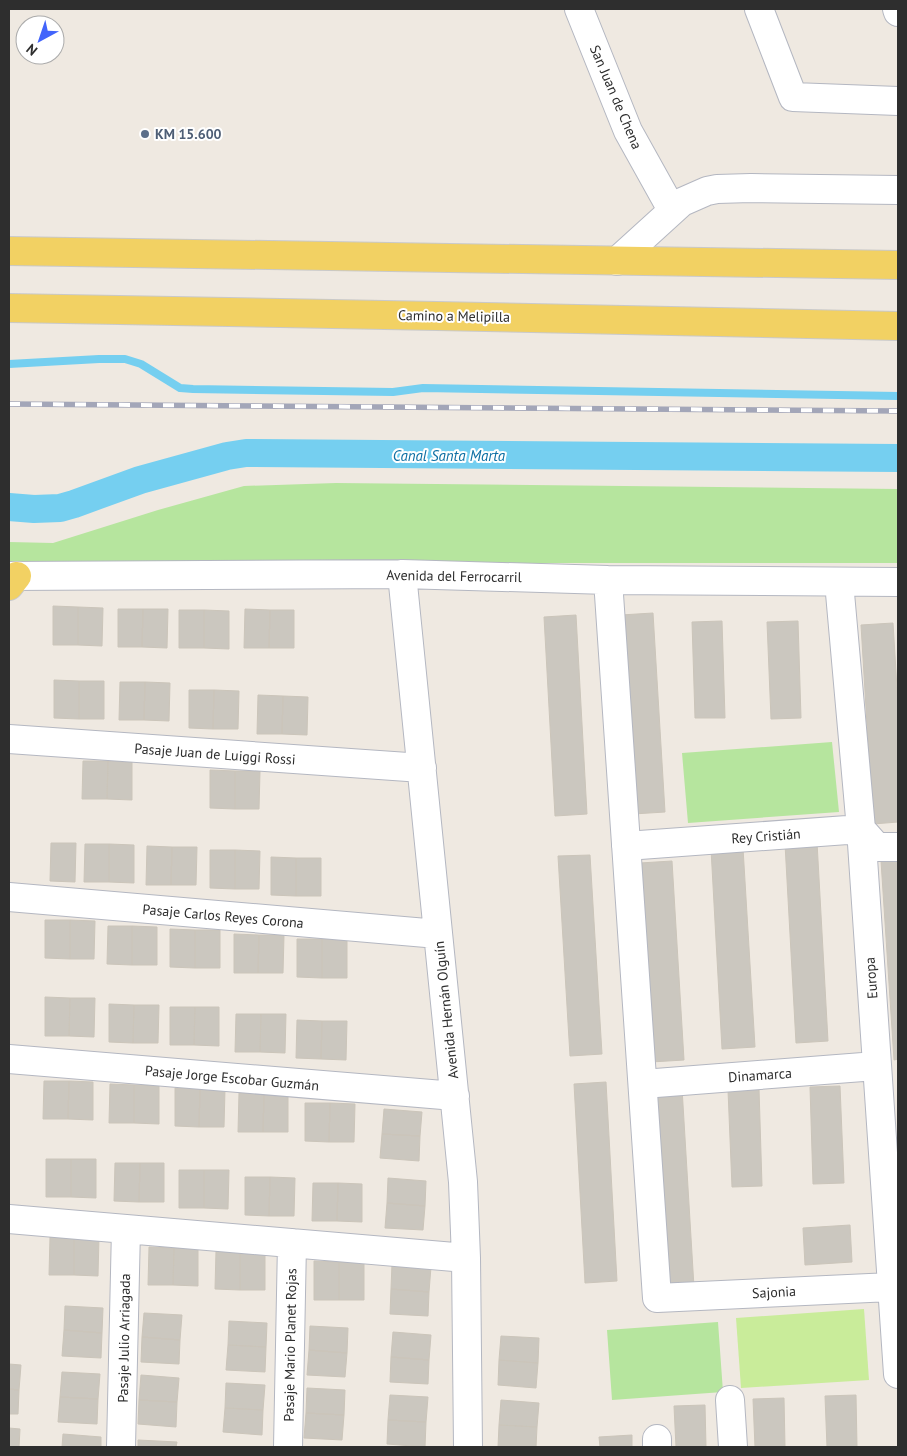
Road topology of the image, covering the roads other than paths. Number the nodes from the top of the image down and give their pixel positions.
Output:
1 (579, 9) edge
2 (759, 9) edge
3 (898, 101) edge
4 (898, 190) edge
5 (672, 210) junction
6 (9, 251) edge
7 (616, 261) junction
8 (898, 265) edge
9 (9, 308) edge
10 (898, 326) edge
11 (402, 574) junction
12 (12, 579) edge
13 (608, 580) junction
14 (838, 582) junction
15 (898, 582) edge
16 (9, 739) edge
17 (422, 768) junction
18 (861, 829) junction
19 (626, 846) junction
20 (898, 847) edge
21 (9, 898) edge
22 (438, 934) junction
23 (9, 1059) edge
24 (876, 1066) junction
25 (643, 1084) junction
26 (454, 1096) junction
27 (889, 1102) edge
28 (9, 1219) edge
29 (126, 1229) junction
30 (292, 1243) junction
31 (466, 1258) junction
32 (891, 1287) junction
33 (898, 1374) edge
34 (730, 1400) dead end
35 (122, 1447) edge
36 (288, 1447) edge
37 (468, 1447) edge
38 (732, 1447) edge

1 - 5 street, San Juan de Chena
2 - 3 street
4 - 5 street
5 - 7 street
6 - 7 main road
7 - 8 main road
9 - 10 main road, Camino a Melipilla
11 - 12 street, Avenida del Ferrocarril
11 - 13 street, Avenida del Ferrocarril
11 - 17 street, Avenida Hernán Olguín
13 - 14 street, Avenida del Ferrocarril
13 - 19 street
14 - 15 street, Avenida del Ferrocarril
14 - 18 street, Europa
16 - 17 street, Pasaje Juan de Luiggi Rossi
17 - 22 street, Avenida Hernán Olguín
18 - 19 street, Rey Cristián
18 - 20 street
18 - 24 street, Europa
19 - 25 street
21 - 22 street, Pasaje Carlos Reyes Corona
22 - 26 street, Avenida Hernán Olguín
23 - 26 street, Pasaje Jorge Escobar Guzmán
24 - 25 street, Dinamarca
24 - 27 street, Europa
25 - 32 street, Sajonia
26 - 31 street, Avenida Hernán Olguín
27 - 32 street, Europa
28 - 29 street
29 - 30 street
29 - 35 street, Pasaje Julio Arriagada
30 - 31 street
30 - 36 street, Pasaje Mario Planet Rojas
31 - 37 street, Avenida Hernán Olguín
32 - 33 street, Europa
34 - 38 street

